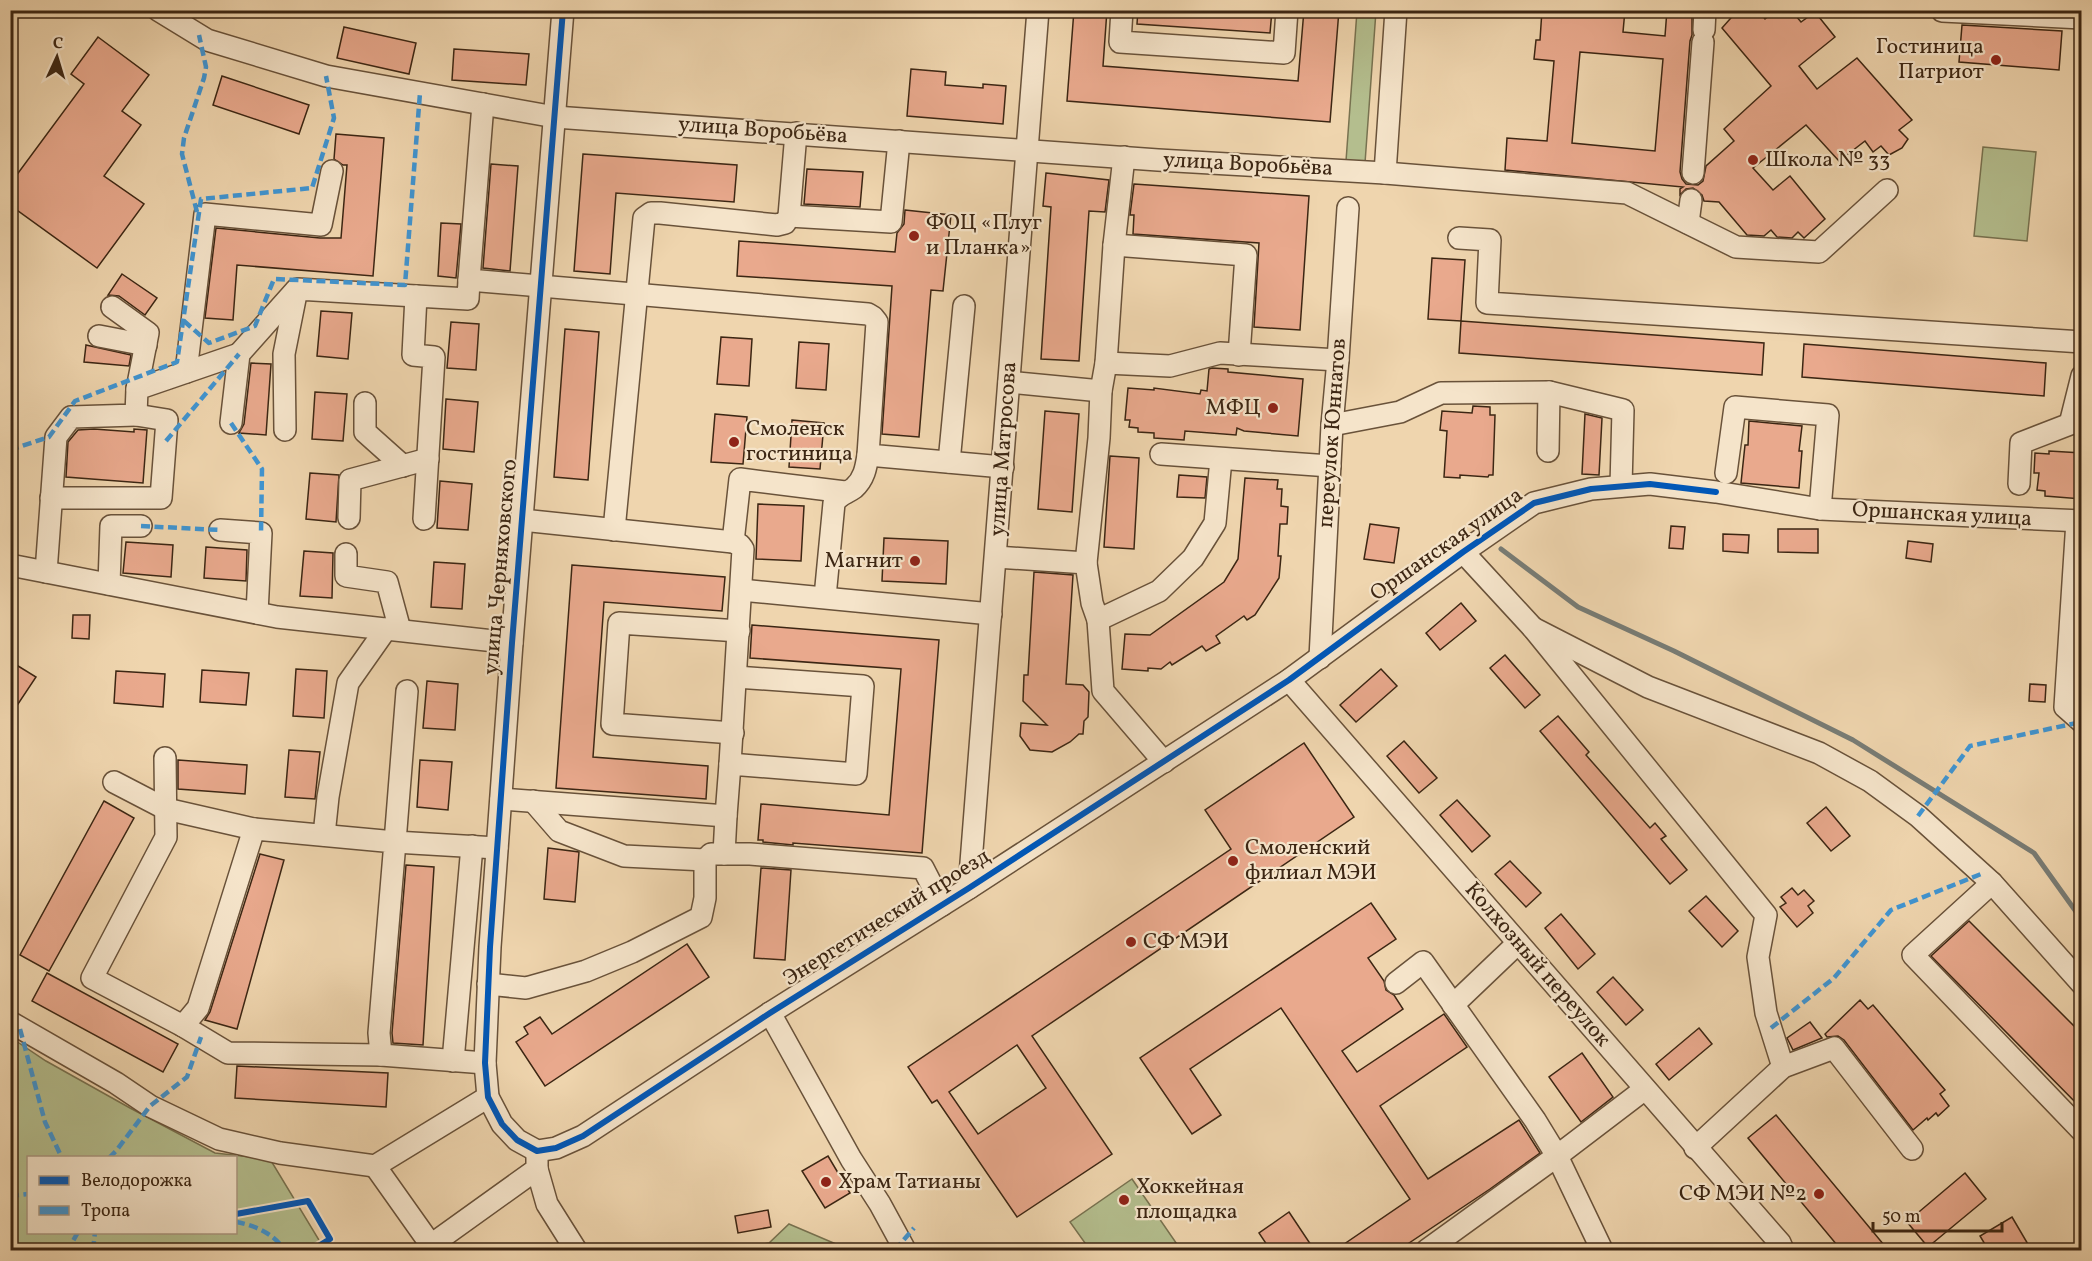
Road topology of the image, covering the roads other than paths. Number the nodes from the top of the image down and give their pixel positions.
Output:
1 (158, 10) edge
2 (563, 10) edge
3 (1038, 10) edge
4 (1122, 10) edge
5 (1287, 10) edge
6 (1396, 10) edge
7 (1942, 11) edge
8 (2082, 18) edge
9 (1704, 27) edge
10 (483, 104) junction
11 (555, 117) junction
12 (796, 134) junction
13 (899, 141) junction
14 (1027, 150) junction
15 (1124, 157) junction
16 (332, 171) dead end
17 (1692, 172) dead end
18 (1385, 173) junction
19 (1887, 190) dead end
20 (1691, 200) dead end
21 (1348, 208) dead end
22 (789, 216) junction
23 (1688, 223) junction
24 (1459, 238) dead end
25 (1114, 245) junction
26 (469, 280) junction
27 (542, 286) junction
28 (297, 289) junction
29 (635, 294) junction
30 (416, 296) junction
31 (964, 306) dead end
32 (112, 307) dead end
33 (99, 336) dead end
34 (2082, 342) edge
35 (146, 345) junction
36 (239, 354) junction
37 (1239, 355) junction
38 (1338, 360) junction
39 (1106, 363) junction
40 (186, 372) junction
41 (2082, 376) edge
42 (1009, 382) junction
43 (137, 389) junction
44 (1101, 392) junction
45 (1550, 392) junction
46 (365, 403) dead end
47 (136, 415) junction
48 (231, 423) dead end
49 (1332, 425) junction
50 (285, 430) dead end
51 (1548, 451) dead end
52 (1161, 454) dead end
53 (868, 455) junction
54 (428, 459) junction
55 (1221, 459) junction
56 (949, 462) junction
57 (403, 466) junction
58 (1330, 466) junction
59 (1002, 467) junction
60 (1726, 473) dead end
61 (2019, 484) dead end
62 (1621, 486) junction
63 (845, 492) junction
64 (51, 498) junction
65 (1821, 509) junction
66 (349, 518) dead end
67 (424, 519) dead end
68 (522, 520) junction
69 (2079, 521) edge
70 (141, 526) dead end
71 (220, 530) dead end
72 (614, 530) junction
73 (733, 542) junction
74 (1463, 552) junction
75 (346, 554) dead end
76 (996, 557) junction
77 (1086, 563) junction
78 (10, 565) edge
79 (46, 572) junction
80 (109, 584) junction
81 (741, 590) junction
82 (825, 597) junction
83 (257, 613) junction
84 (991, 614) junction
85 (1098, 620) junction
86 (1533, 627) junction
87 (393, 630) junction
88 (739, 631) junction
89 (512, 643) junction
90 (1320, 658) junction
91 (736, 677) junction
92 (1289, 681) junction
93 (407, 691) dead end
94 (2082, 722) edge
95 (733, 733) junction
96 (165, 758) dead end
97 (1164, 762) junction
98 (730, 764) junction
99 (114, 782) dead end
100 (501, 799) junction
101 (533, 801) junction
102 (166, 809) junction
103 (726, 816) junction
104 (254, 829) junction
105 (324, 835) junction
106 (395, 842) junction
107 (472, 846) junction
108 (497, 848) junction
109 (714, 857) junction
110 (1992, 883) junction
111 (969, 888) junction
112 (942, 905) junction
113 (1518, 943) junction
114 (1396, 983) dead end
115 (488, 984) junction
116 (2082, 984) edge
117 (1453, 1005) junction
118 (770, 1013) junction
119 (10, 1022) edge
120 (183, 1026) junction
121 (381, 1055) junction
122 (453, 1061) junction
123 (485, 1063) junction
124 (1782, 1067) junction
125 (1645, 1089) junction
126 (488, 1097) junction
127 (2082, 1131) edge
128 (1695, 1148) junction
129 (1912, 1149) dead end
130 (1557, 1156) junction
131 (537, 1160) junction
132 (375, 1166) junction
133 (575, 1250) edge
134 (905, 1251) edge
135 (1427, 1251) edge
136 (1602, 1251) edge
137 (1783, 1251) edge

1 - 10 street, улица Воробьёва
2 - 11 street, улица Черняховского
3 - 14 street, улица Матросова
4 - 5 street
6 - 18 street
7 - 8 street
9 - 17 street
10 - 11 street, улица Воробьёва
10 - 26 street
11 - 12 street, улица Воробьёва
11 - 27 street, улица Черняховского
12 - 13 street, улица Воробьёва
12 - 22 street
13 - 14 street, улица Воробьёва
13 - 22 street
14 - 15 street, улица Воробьёва
14 - 42 street, улица Матросова
15 - 18 street, улица Воробьёва
15 - 25 street
16 - 40 street
18 - 23 street, улица Воробьёва
19 - 23 street, улица Воробьёва
20 - 23 street
21 - 38 street, переулок Юннатов
22 - 29 street
24 - 34 street
25 - 37 street
25 - 39 street
26 - 27 street
26 - 30 street
27 - 29 street
27 - 68 street, улица Черняховского
28 - 30 street
28 - 36 street
28 - 50 street
29 - 53 street
29 - 72 street
30 - 54 street
31 - 56 street
32 - 35 street
33 - 35 street
35 - 43 street
36 - 40 street
36 - 48 street
37 - 38 street
37 - 39 street
38 - 49 street, переулок Юннатов
39 - 44 street
40 - 43 street
41 - 61 street
42 - 44 street
42 - 59 street, улица Матросова
43 - 47 street
44 - 77 street
45 - 49 street
45 - 51 street
45 - 62 street
46 - 57 street
47 - 64 street
47 - 64 street
49 - 58 street, переулок Юннатов
52 - 55 street
53 - 56 street
53 - 63 street
54 - 57 street
54 - 67 street
55 - 58 street
55 - 85 street
56 - 59 street
57 - 66 street
58 - 90 street, переулок Юннатов
59 - 76 street, улица Матросова
60 - 65 street
62 - 65 street, Оршанская улица
62 - 74 street, Оршанская улица
63 - 73 street
63 - 82 street
64 - 79 street
65 - 69 street, Оршанская улица
68 - 72 street
68 - 89 street, улица Черняховского
69 - 94 street
70 - 80 street
71 - 83 street
72 - 73 street
73 - 81 street
74 - 86 street
74 - 90 street, Оршанская улица
75 - 87 street
76 - 77 street
76 - 84 street, улица Матросова
77 - 85 street
78 - 79 street
79 - 80 street
80 - 83 street
81 - 82 street
81 - 88 street
82 - 84 street
83 - 87 street
84 - 111 street, улица Матросова
85 - 97 street
86 - 110 street
86 - 124 street
87 - 89 street
87 - 105 street
88 - 91 street
88 - 95 street
89 - 100 street, улица Черняховского
90 - 92 street, Оршанская улица
91 - 95 street
91 - 98 street
92 - 97 street, Энергетический проезд
92 - 113 street, Колхозный переулок
93 - 106 street
95 - 98 street
96 - 102 street
97 - 111 street, Энергетический проезд
98 - 103 street
99 - 102 street
100 - 101 street
100 - 108 street, улица Черняховского
101 - 103 street
101 - 109 street
102 - 104 street
102 - 120 street
103 - 109 street
104 - 105 street
104 - 120 street
105 - 106 street
106 - 107 street
106 - 121 street
107 - 108 street
107 - 122 street
108 - 115 street, улица Черняховского
109 - 112 street
109 - 115 street
110 - 116 street
110 - 127 street
111 - 112 street, Энергетический проезд
112 - 118 street, Энергетический проезд
113 - 117 street
113 - 125 street, Колхозный переулок
114 - 117 street
115 - 123 street, улица Черняховского
117 - 130 street
118 - 131 street, Энергетический проезд
118 - 134 street
119 - 132 street
120 - 121 street
121 - 122 street
122 - 123 street
123 - 126 street, улица Черняховского
124 - 128 street
124 - 129 street
125 - 128 street, Колхозный переулок
125 - 130 street
126 - 131 street, улица Черняховского
126 - 132 street
128 - 137 street, Колхозный переулок
130 - 135 street
130 - 136 street
131 - 132 street
131 - 133 street

